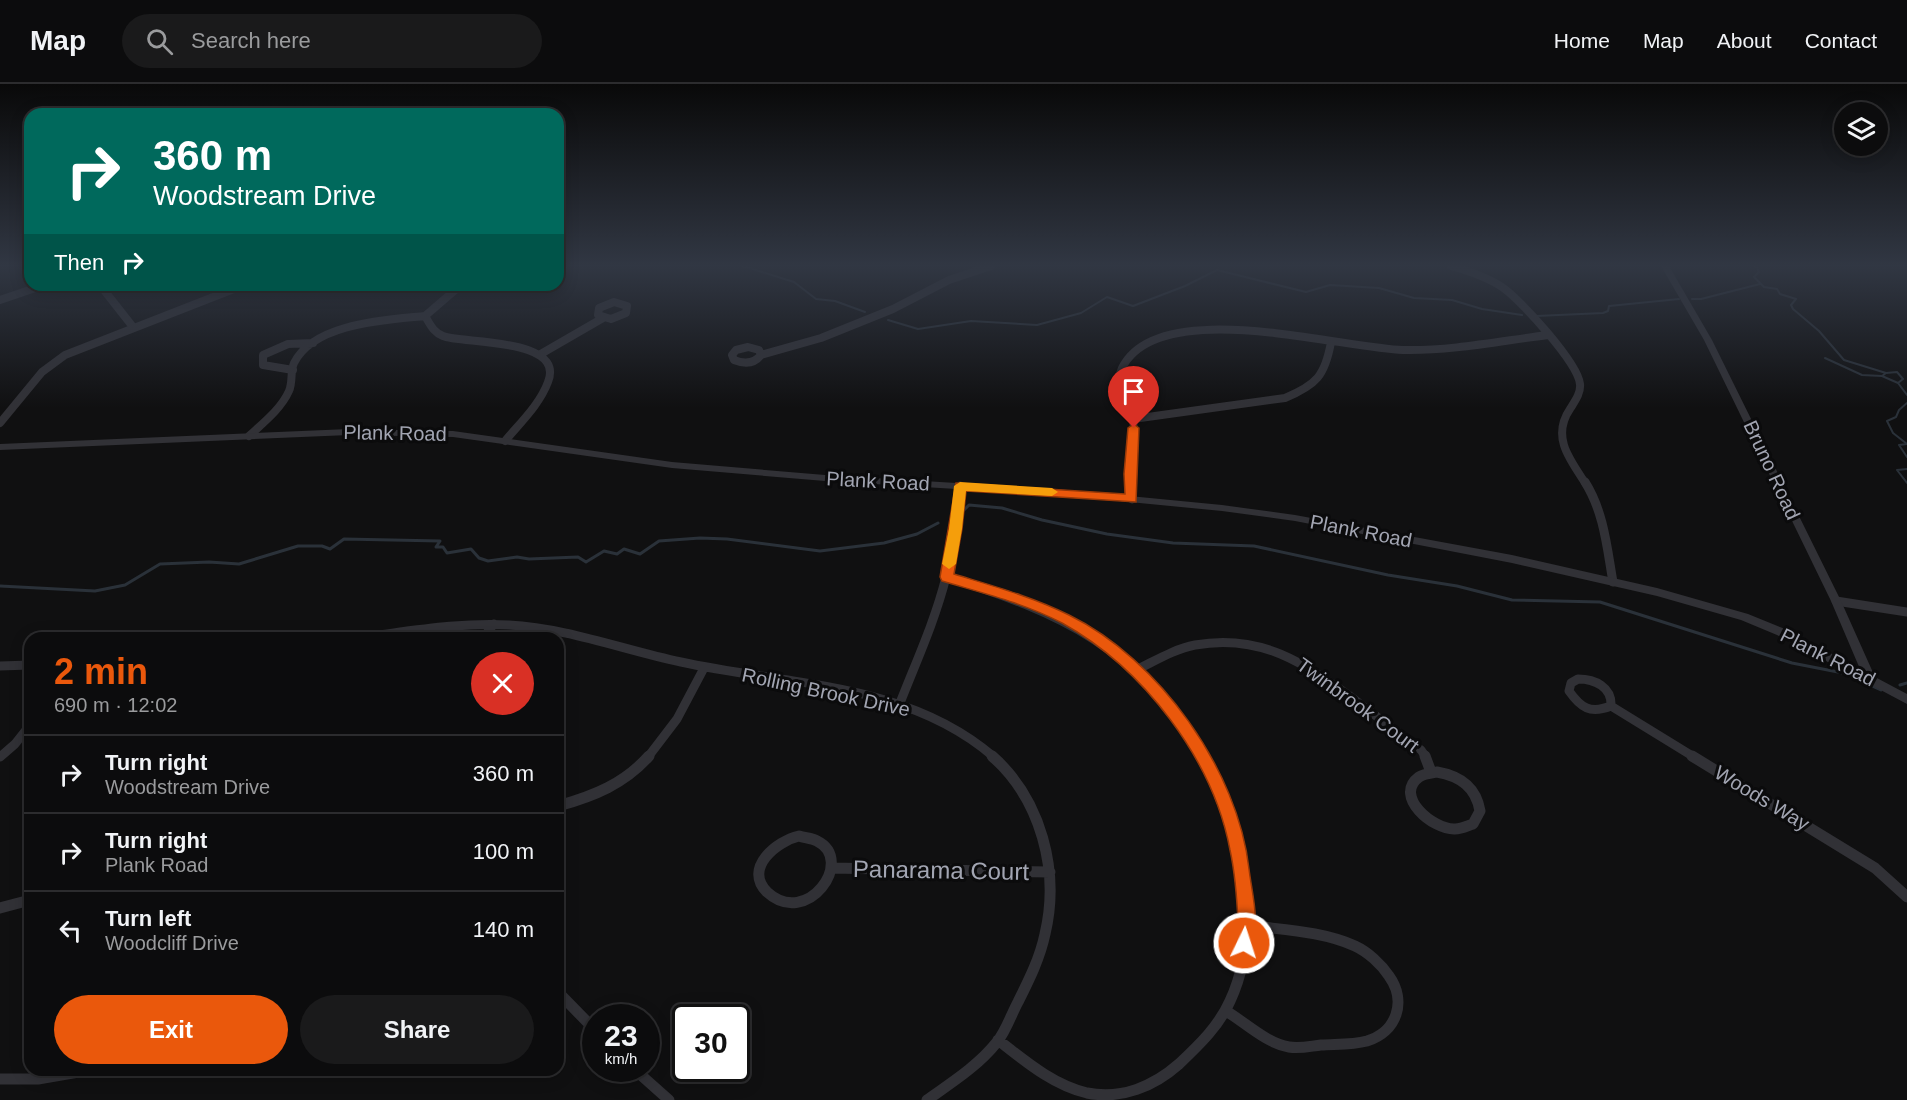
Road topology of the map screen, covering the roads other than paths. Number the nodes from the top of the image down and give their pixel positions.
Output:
1 (122, 313) edge
2 (169, 313) edge
3 (882, 313) edge
4 (1529, 313) edge
5 (1693, 313) edge
6 (425, 316) joint
7 (603, 318) dead end
8 (133, 327) junction
9 (1548, 335) junction
10 (1331, 342) junction
11 (313, 343) junction
12 (761, 354) dead end
13 (539, 355) junction
14 (293, 370) junction
15 (1132, 419) junction
16 (0, 423) edge
17 (249, 436) junction
18 (505, 441) junction
19 (0, 447) edge
20 (960, 486) junction
21 (1132, 499) junction
22 (946, 577) junction
23 (1613, 582) junction
24 (1836, 601) junction
25 (1907, 612) edge
26 (494, 624) junction
27 (415, 632) edge
28 (488, 632) edge
29 (554, 632) edge
30 (564, 634) edge
31 (24, 665) edge
32 (0, 666) edge
33 (704, 668) junction
34 (1136, 670) junction
35 (1870, 678) junction
36 (1907, 699) edge
37 (900, 704) junction
38 (1611, 706) dead end
39 (24, 733) edge
40 (0, 757) edge
41 (1431, 772) junction
42 (564, 804) edge
43 (832, 868) junction
44 (1050, 872) junction
45 (1907, 897) edge
46 (24, 902) edge
47 (0, 908) edge
48 (1247, 925) junction
49 (564, 998) edge
50 (1226, 1011) junction
51 (582, 1017) edge
52 (998, 1040) junction
53 (55, 1076) edge
54 (0, 1079) edge
55 (649, 1082) edge
56 (669, 1100) edge
57 (927, 1100) edge

1 - 8 street
2 - 8 street
3 - 12 street
4 - 9 street
5 - 24 street, Bruno Road
6 - 11 street
6 - 13 street
7 - 13 street
8 - 16 street
9 - 10 street
9 - 23 street
10 - 15 street
10 - 15 street
11 - 14 street
11 - 14 street
13 - 18 street
14 - 17 street
15 - 21 street
17 - 18 street, Plank Road
17 - 19 street, Plank Road
18 - 20 street, Plank Road
20 - 21 street, Plank Road
20 - 22 street
21 - 23 street, Plank Road
22 - 34 street
22 - 37 street
23 - 35 street, Plank Road
24 - 25 street
24 - 35 street, Bruno Road
26 - 27 street, Rolling Brook Drive
26 - 28 street
26 - 29 street, Rolling Brook Drive
30 - 33 street, Rolling Brook Drive
31 - 32 street
33 - 37 street, Rolling Brook Drive
33 - 42 street
34 - 41 street, Twinbrook Court
34 - 48 street
35 - 36 street, Plank Road
37 - 44 street, Rolling Brook Drive
38 - 45 street, Woods Way
39 - 40 street
41 - 41 street, Twinbrook Court
43 - 43 street, Panarama Court
43 - 44 street, Panarama Court
44 - 52 street, Rolling Brook Drive
46 - 47 street
48 - 50 street
48 - 50 street
49 - 51 street
50 - 52 street
52 - 57 street, Rolling Brook Drive
53 - 54 street
55 - 56 street

